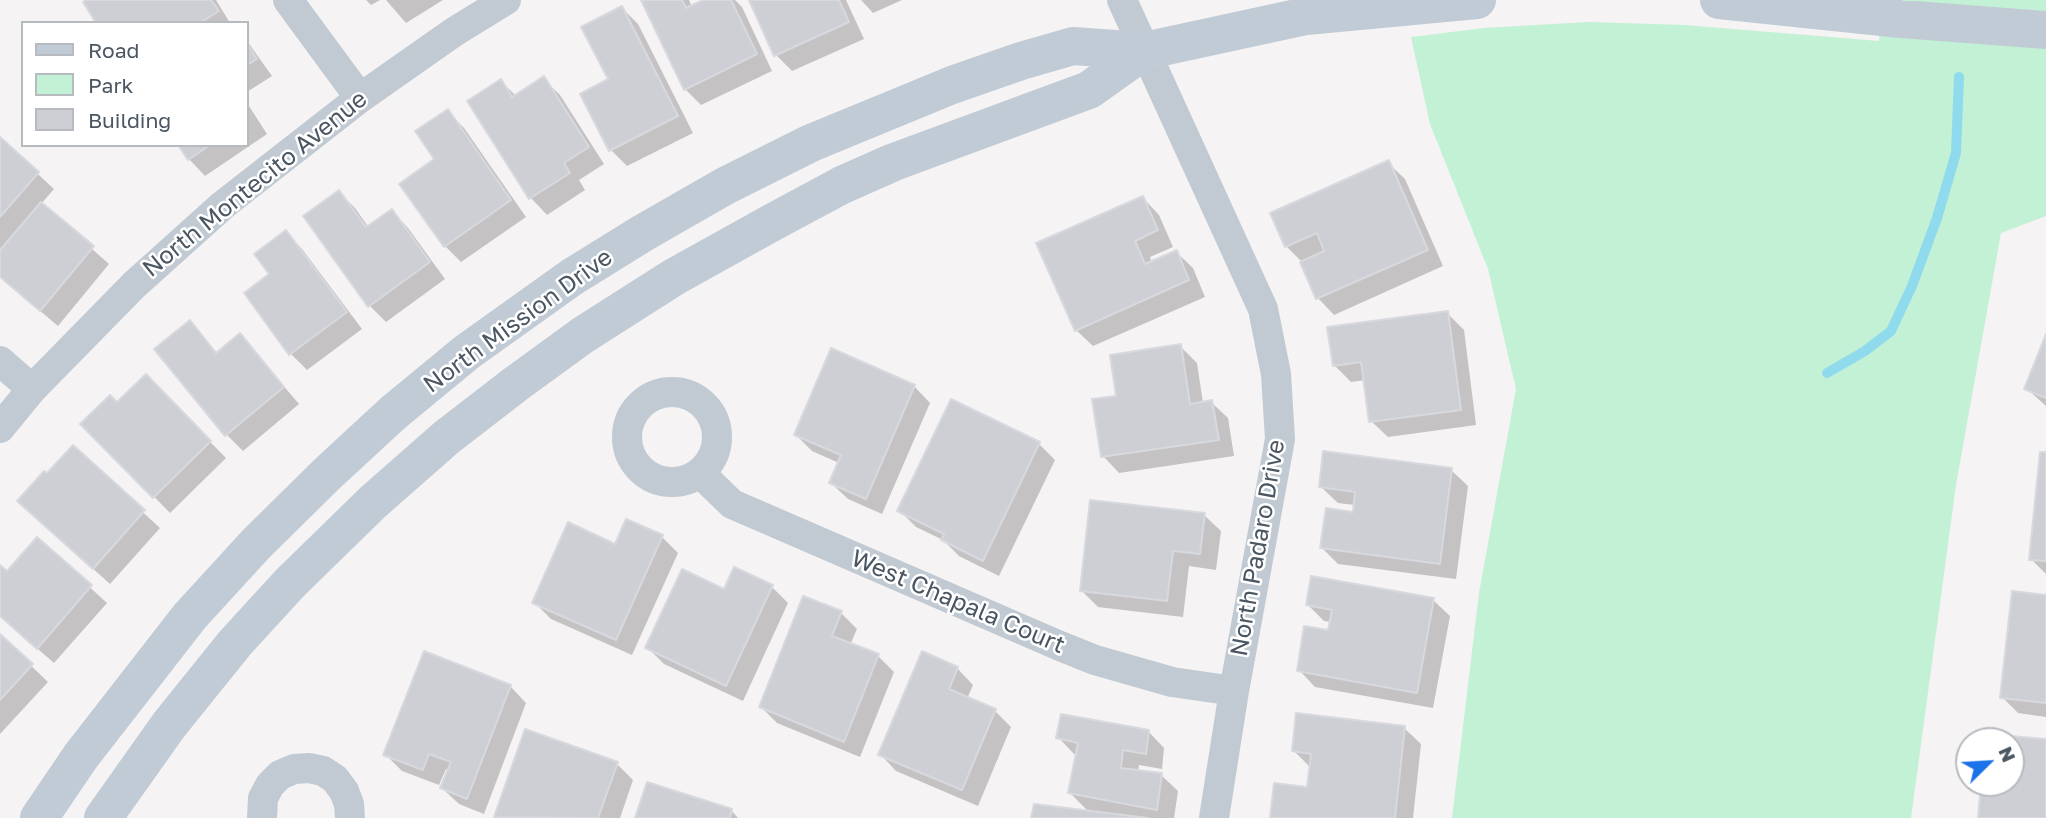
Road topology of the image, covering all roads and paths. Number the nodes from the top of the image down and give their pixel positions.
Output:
1 (288, 0) edge
2 (506, 0) edge
3 (1122, 0) edge
4 (1477, 0) edge
5 (1719, 0) edge
6 (2046, 30) edge
7 (1144, 51) junction
8 (359, 97) junction
9 (0, 361) edge
10 (32, 389) junction
11 (0, 428) edge
12 (700, 473) dead end
13 (1234, 691) junction
14 (38, 818) edge
15 (103, 818) edge
16 (262, 818) edge
17 (350, 818) edge
18 (1214, 818) edge

1 - 8 street
2 - 8 street, North Montecito Avenue
3 - 7 street, North Padaro Drive
4 - 7 street, North Mission Drive
5 - 6 street
7 - 13 street, North Padaro Drive
7 - 14 street, North Mission Drive
7 - 15 street, North Mission Drive
8 - 10 street, North Montecito Avenue
9 - 10 street
10 - 11 street, North Montecito Avenue
12 - 13 street, West Chapala Court
13 - 18 street, North Padaro Drive
16 - 17 street

